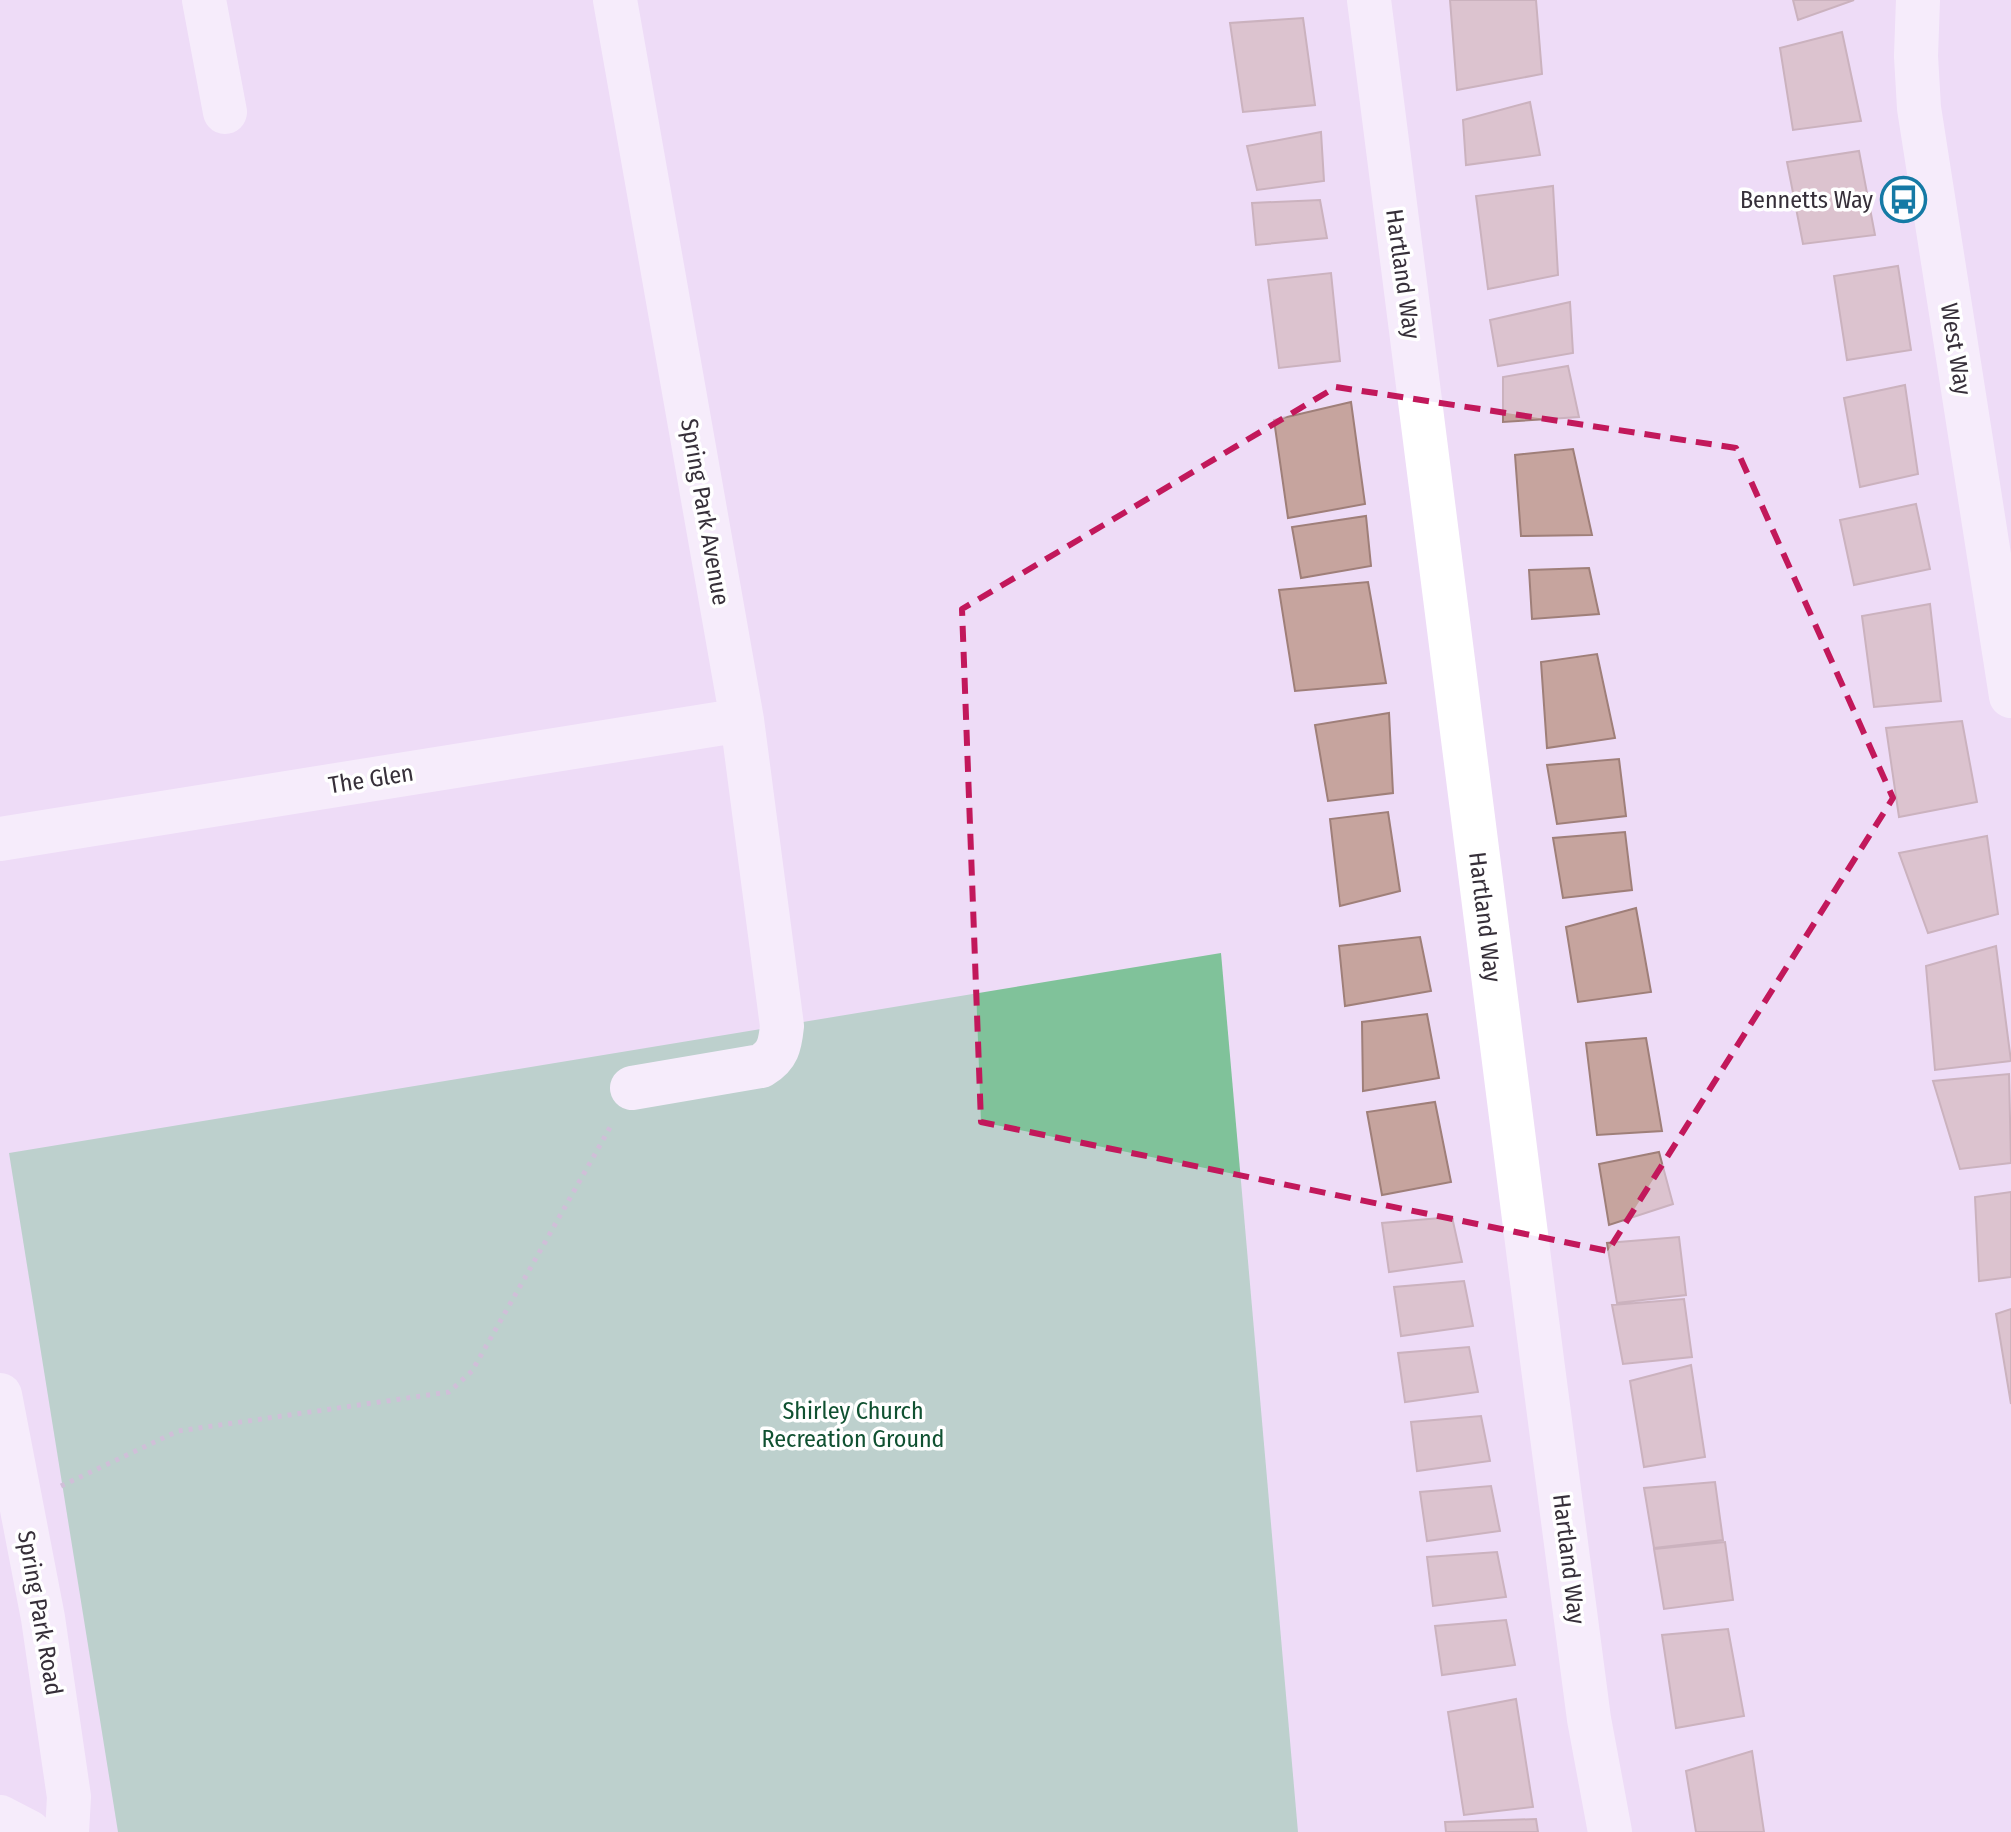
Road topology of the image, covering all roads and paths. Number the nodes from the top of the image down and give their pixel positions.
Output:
1 (204, 0) edge
2 (615, 0) edge
3 (1369, 0) edge
4 (1918, 0) edge
5 (225, 112) dead end
6 (2011, 696) edge
7 (742, 720) junction
8 (0, 839) edge
9 (632, 1088) joint
10 (0, 1395) edge
11 (21, 1505) junction
12 (0, 1817) edge
13 (29, 1832) edge
14 (67, 1832) edge
15 (1610, 1832) edge

1 - 5 street
2 - 7 street, Spring Park Avenue
3 - 15 street, Hartland Way
4 - 6 street, West Way
7 - 8 street, The Glen
7 - 9 street, Spring Park Avenue
9 - 11 path
10 - 11 street, Spring Park Road
11 - 14 street, Spring Park Road
12 - 13 street

